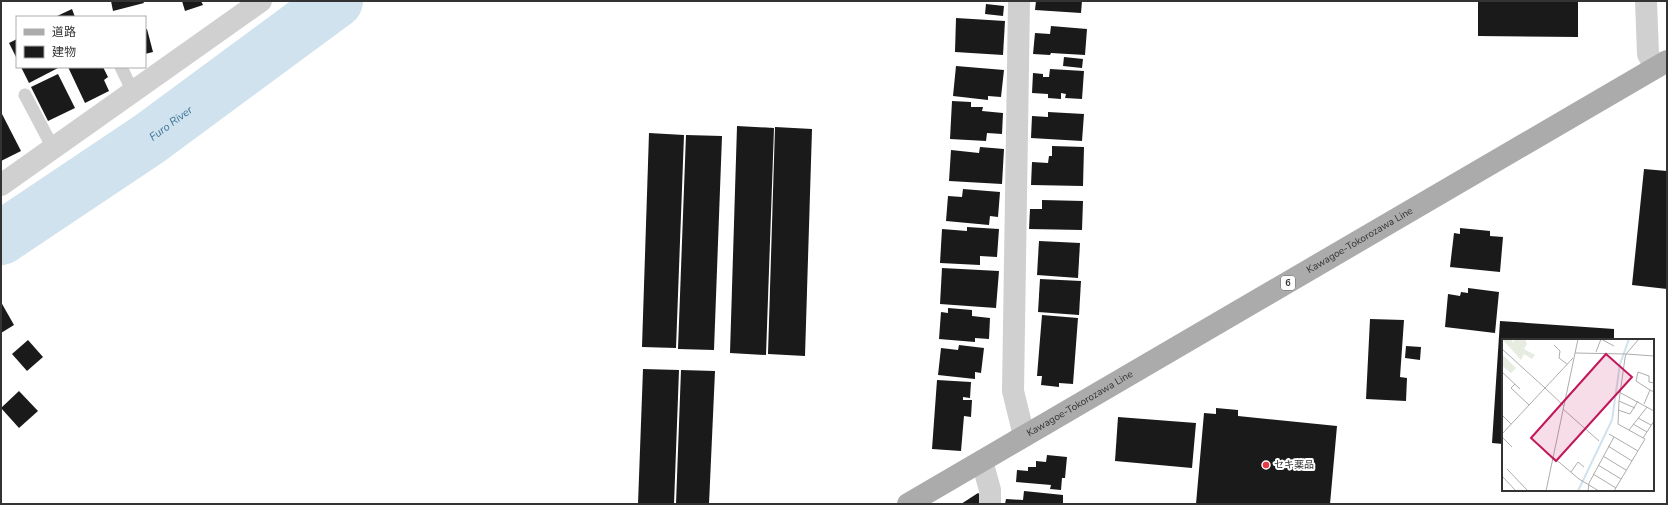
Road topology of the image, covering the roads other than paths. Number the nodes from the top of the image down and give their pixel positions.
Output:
1 (261, 1) edge
2 (1019, 1) edge
3 (1646, 1) edge
4 (1661, 65) edge
5 (121, 68) edge
6 (133, 92) junction
7 (24, 95) dead end
8 (53, 148) junction
9 (1, 185) edge
10 (1024, 436) junction
11 (982, 461) junction
12 (908, 504) edge
13 (990, 504) edge

1 - 6 street
2 - 10 street
3 - 4 street
4 - 10 main road, Kawagoe-Tokorozawa Line / 6
5 - 6 lane
6 - 8 street
7 - 8 lane
8 - 9 street
10 - 11 main road, Kawagoe-Tokorozawa Line / 6
11 - 12 main road, Kawagoe-Tokorozawa Line / 6
11 - 13 street

